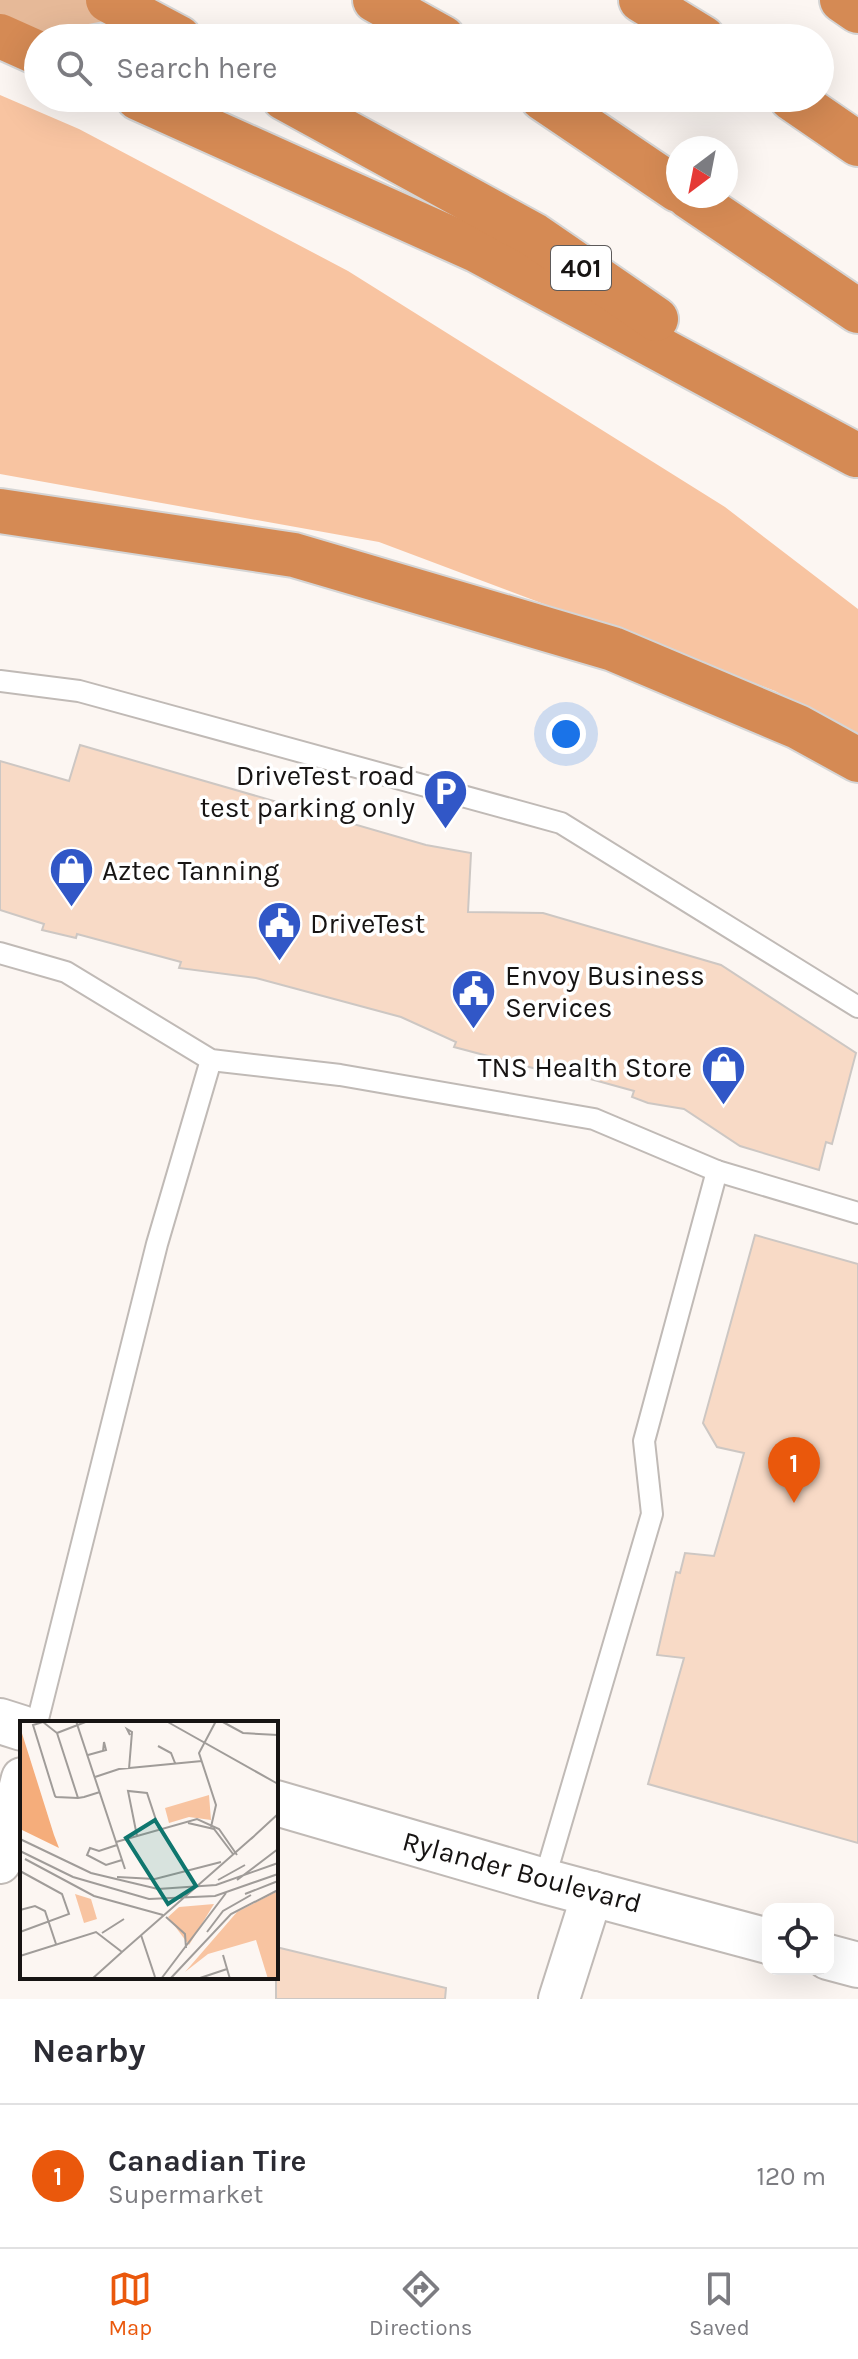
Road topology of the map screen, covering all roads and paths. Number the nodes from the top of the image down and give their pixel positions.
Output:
1 (97, 0) edge
2 (108, 0) edge
3 (375, 0) edge
4 (842, 0) edge
5 (858, 11) edge
6 (0, 19) edge
7 (153, 24) edge
8 (418, 24) edge
9 (0, 36) edge
10 (24, 47) edge
11 (169, 112) edge
12 (308, 112) edge
13 (563, 112) edge
14 (811, 112) edge
15 (858, 144) edge
16 (666, 182) edge
17 (706, 208) edge
18 (858, 311) edge
19 (857, 455) edge
20 (0, 511) edge
21 (0, 681) edge
22 (858, 760) edge
23 (0, 953) edge
24 (858, 1007) edge
25 (211, 1060) junction
26 (717, 1171) junction
27 (858, 1213) edge
28 (0, 1721) edge
29 (38, 1721) edge
30 (20, 1727) edge
31 (20, 1786) edge
32 (278, 1804) edge
33 (0, 1863) edge
34 (544, 1881) junction
35 (593, 1892) junction
36 (762, 1939) edge
37 (834, 1959) edge
38 (858, 1965) edge
39 (559, 1999) edge

1 - 6 main road
2 - 7 highway
3 - 8 highway
4 - 5 highway
9 - 10 highway
11 - 19 highway
12 - 19 highway, 401
13 - 16 highway
14 - 15 highway
17 - 18 highway
20 - 22 highway
21 - 24 lane
23 - 25 lane
25 - 26 lane
25 - 29 lane
26 - 27 lane
26 - 34 lane
28 - 30 street
31 - 33 street
32 - 34 street, Rylander Boulevard
34 - 35 street, Rylander Boulevard
35 - 36 street, Rylander Boulevard
35 - 39 street
37 - 38 street

